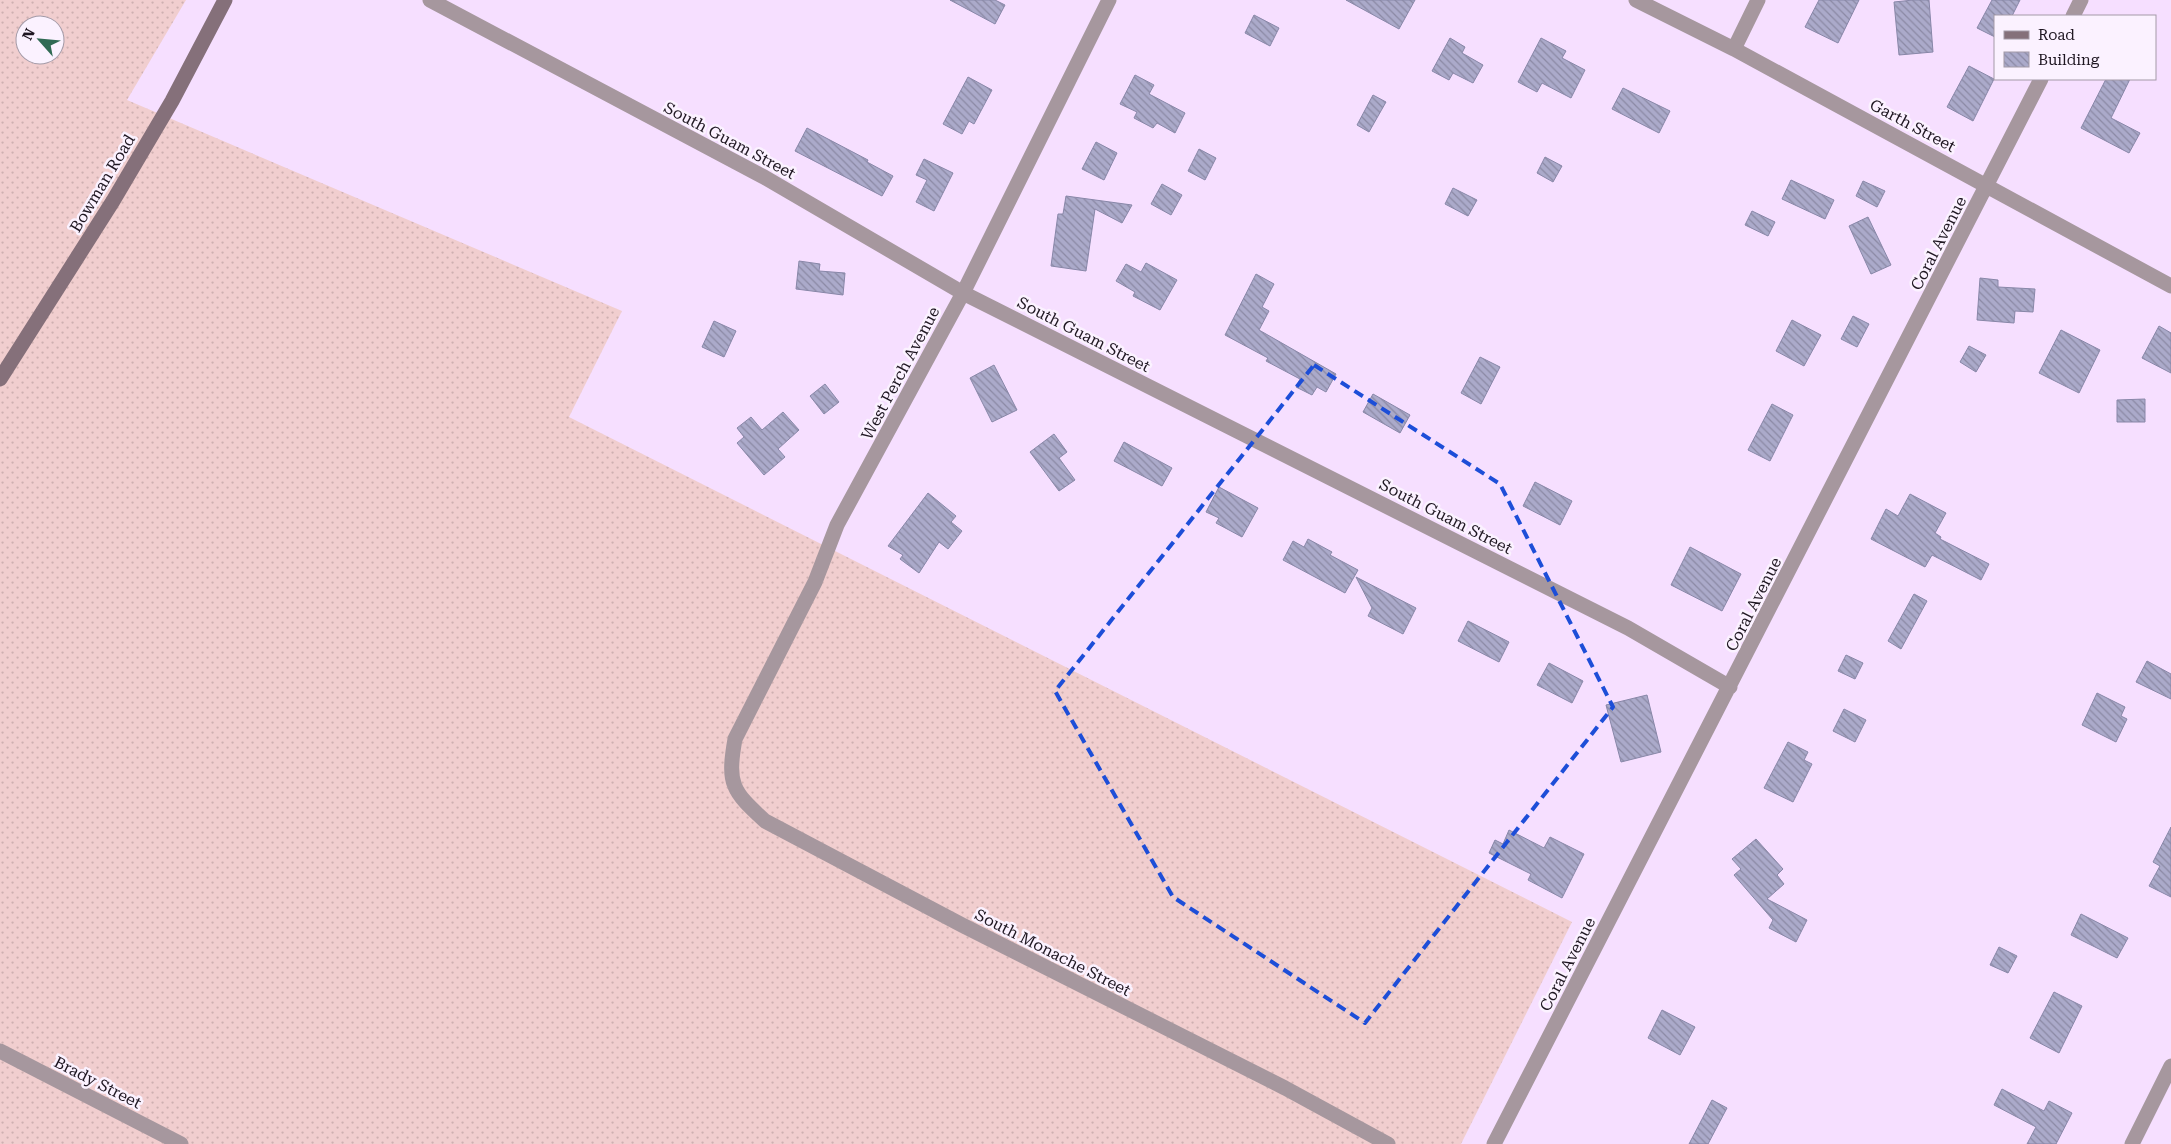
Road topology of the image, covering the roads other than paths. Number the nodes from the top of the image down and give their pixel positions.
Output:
1 (225, 0) edge
2 (430, 0) edge
3 (1109, 0) edge
4 (1636, 0) edge
5 (1758, 0) edge
6 (2081, 0) edge
7 (2074, 15) edge
8 (1734, 49) junction
9 (2040, 80) edge
10 (1987, 185) junction
11 (2171, 286) edge
12 (962, 293) junction
13 (0, 379) edge
14 (1730, 687) junction
15 (730, 765) joint
16 (0, 1051) edge
17 (2171, 1066) edge
18 (181, 1144) edge
19 (1388, 1144) edge
20 (1494, 1144) edge
21 (2132, 1144) edge

1 - 13 main road, Bowman Road
2 - 12 street, South Guam Street
3 - 12 street, West Perch Avenue
4 - 8 street, Garth Street
5 - 8 street
6 - 7 street
8 - 10 street, Garth Street
9 - 10 street, Coral Avenue
10 - 11 street, Garth Street
10 - 14 street, Coral Avenue
12 - 14 street, South Guam Street
12 - 15 street, West Perch Avenue
14 - 20 street, Coral Avenue
15 - 19 street, South Monache Street
16 - 18 street, Brady Street
17 - 21 street

